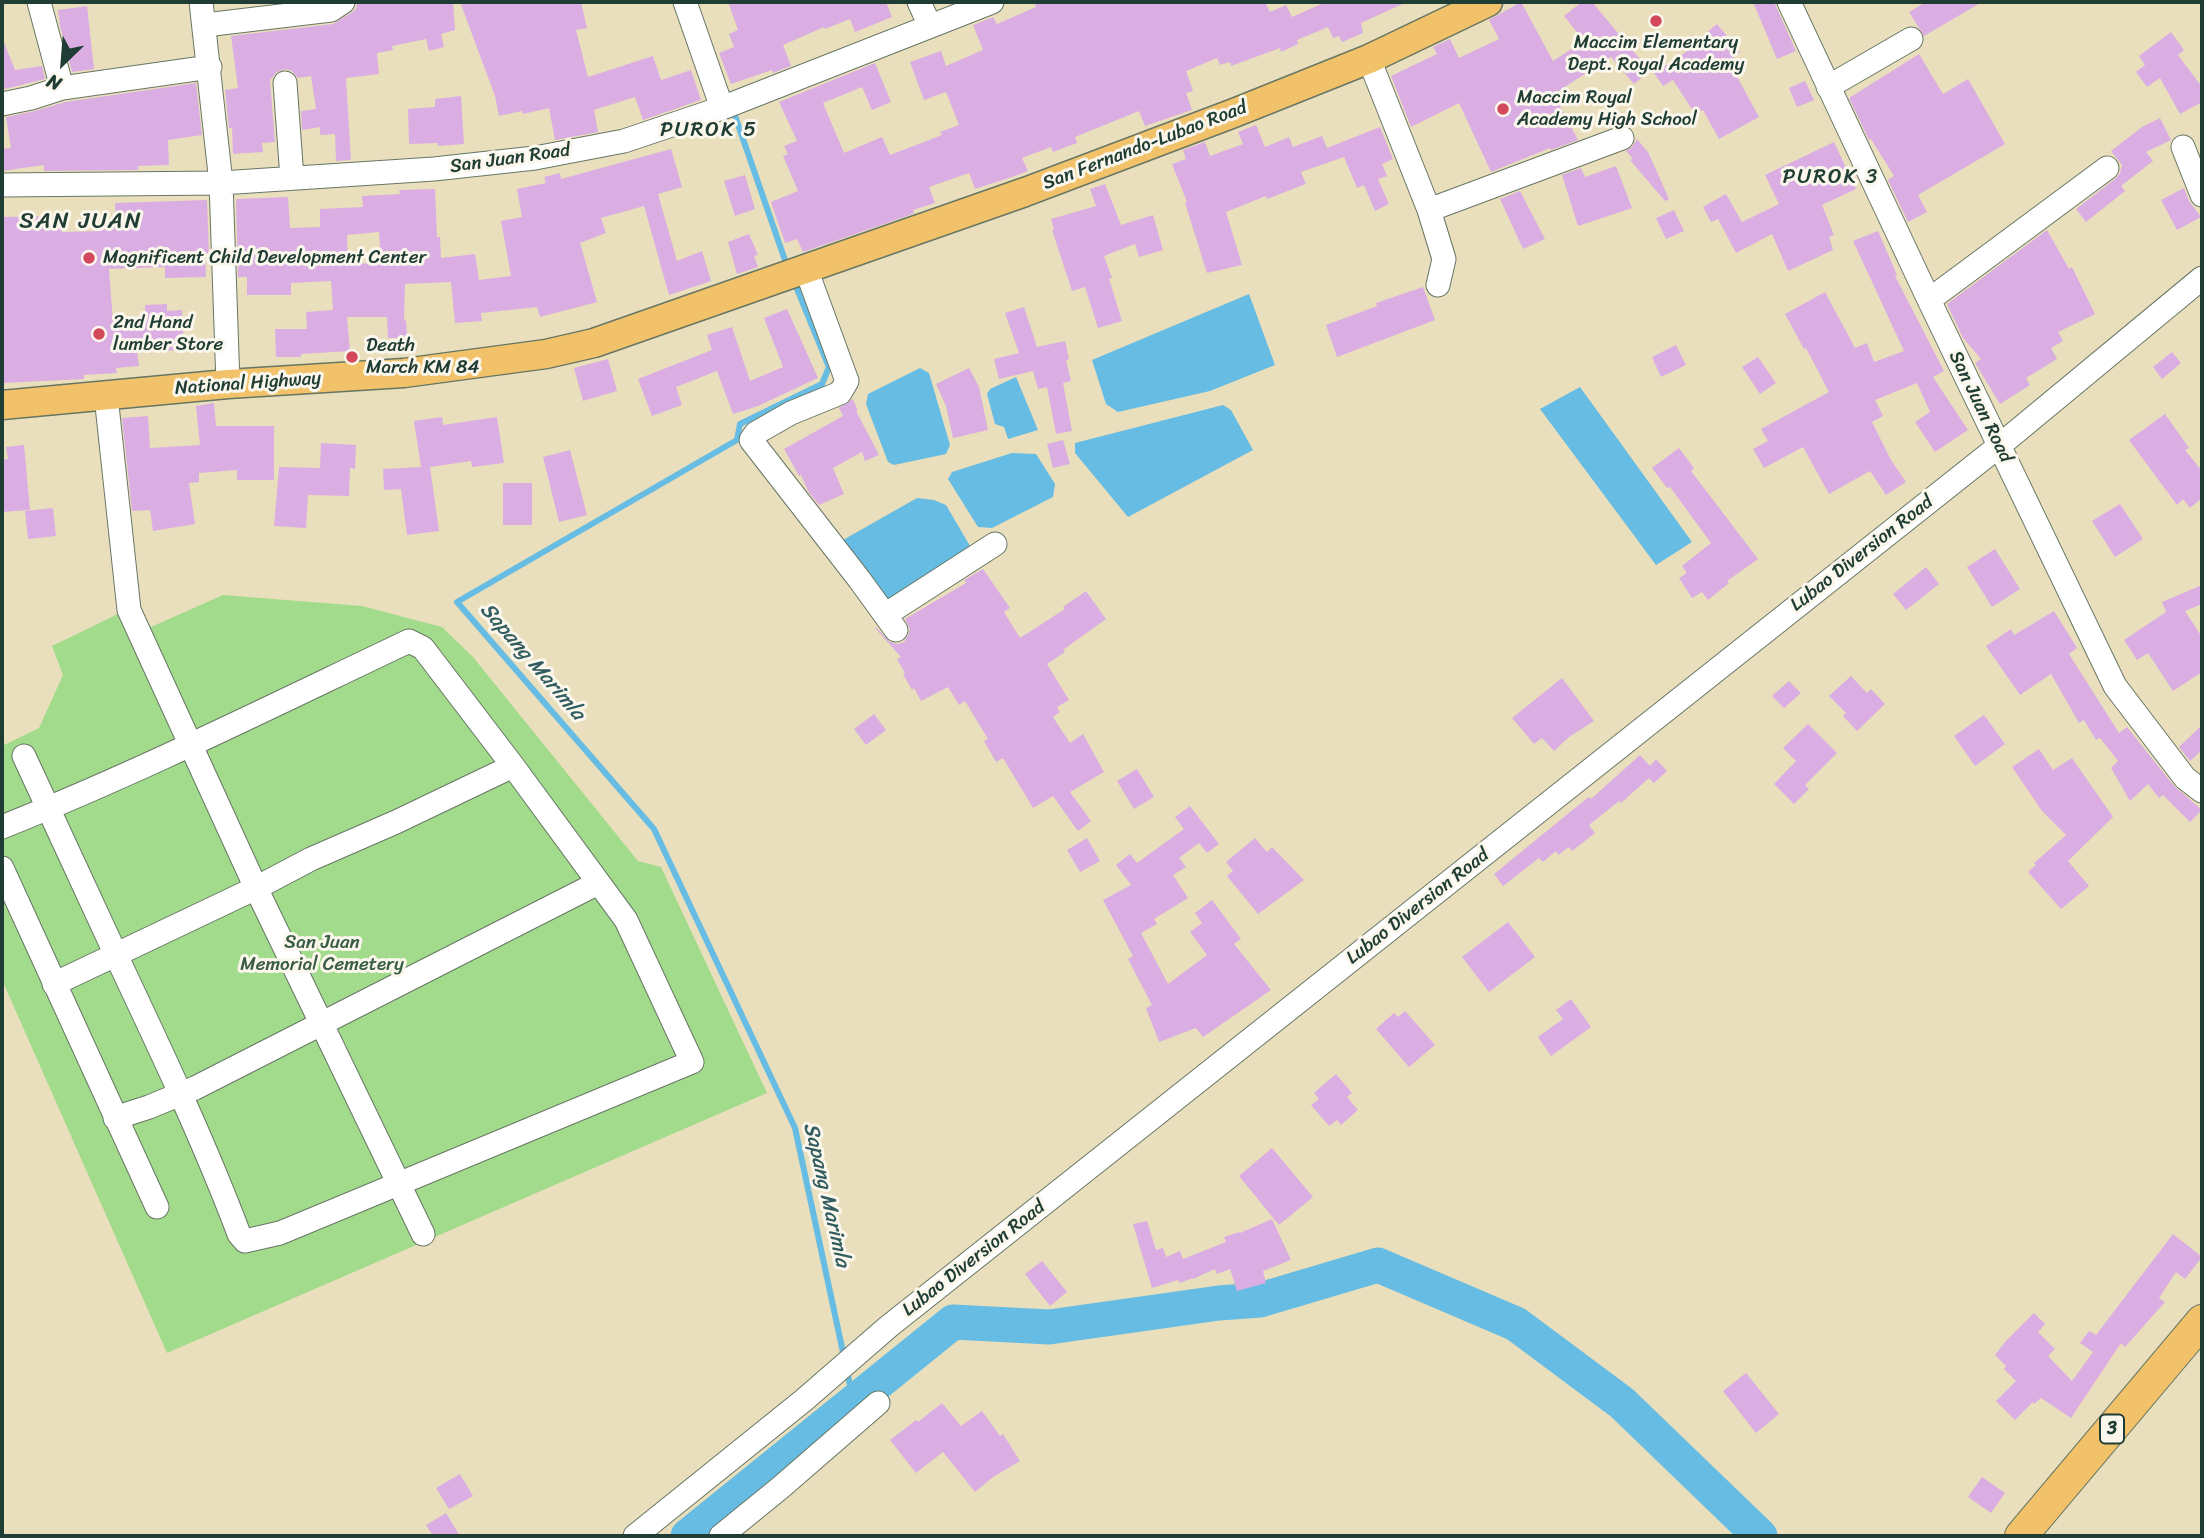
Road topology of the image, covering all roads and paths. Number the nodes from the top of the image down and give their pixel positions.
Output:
1 (39, 2) edge
2 (201, 2) edge
3 (343, 2) edge
4 (685, 2) edge
5 (919, 2) edge
6 (992, 2) edge
7 (1488, 2) edge
8 (1789, 2) edge
9 (205, 25) junction
10 (930, 26) junction
11 (1911, 39) dead end
12 (1368, 58) junction
13 (210, 67) junction
14 (285, 83) dead end
15 (1828, 87) junction
16 (62, 88) junction
17 (2, 104) edge
18 (722, 108) junction
19 (1622, 138) dead end
20 (2183, 147) dead end
21 (2107, 168) dead end
22 (292, 178) junction
23 (221, 183) junction
24 (2, 185) edge
25 (2202, 195) edge
26 (1429, 210) junction
27 (792, 275) junction
28 (2202, 278) edge
29 (1438, 285) dead end
30 (1929, 300) junction
31 (228, 384) junction
32 (106, 396) junction
33 (2, 405) edge
34 (1999, 446) junction
35 (995, 544) dead end
36 (190, 744) junction
37 (24, 756) dead end
38 (513, 766) junction
39 (2202, 791) edge
40 (48, 809) junction
41 (2, 827) edge
42 (2, 868) edge
43 (598, 883) junction
44 (256, 888) junction
45 (116, 955) junction
46 (54, 984) junction
47 (321, 1024) junction
48 (181, 1095) junction
49 (115, 1118) junction
50 (399, 1185) junction
51 (157, 1207) dead end
52 (423, 1234) dead end
53 (2202, 1321) edge
54 (878, 1403) dead end
55 (635, 1536) edge
56 (721, 1536) edge
57 (2021, 1536) edge

1 - 16 street
2 - 9 street
3 - 9 street
4 - 18 street
5 - 10 street
6 - 10 street, San Juan Road
7 - 12 main road, San Fernando-Lubao Road
8 - 15 street, San Juan Road
9 - 13 street
10 - 18 street, San Juan Road
11 - 15 street
12 - 26 street
12 - 27 main road, San Fernando-Lubao Road
13 - 16 street
13 - 23 street
14 - 22 street
15 - 30 street, San Juan Road
16 - 17 street
18 - 22 street, San Juan Road
19 - 26 street
20 - 25 street
21 - 30 street
22 - 23 street, San Juan Road
23 - 24 street, San Juan Road
23 - 31 street
26 - 29 street
27 - 31 main road, National Highway
27 - 35 street
28 - 34 street, Lubao Diversion Road
30 - 34 street, San Juan Road
31 - 32 main road, National Highway
32 - 33 main road, National Highway
32 - 36 street
34 - 39 street, San Juan Road
34 - 55 street, Lubao Diversion Road
36 - 38 street
36 - 40 street
36 - 44 street
37 - 40 street
38 - 43 street
38 - 44 street
40 - 41 street
40 - 45 street
42 - 46 street
43 - 47 street
43 - 50 street
44 - 45 street
44 - 47 street
45 - 46 street
45 - 48 street
46 - 49 street
47 - 48 street
47 - 50 street
48 - 49 street
48 - 50 street
49 - 51 street
50 - 52 street
53 - 57 highway, 3
54 - 56 street

